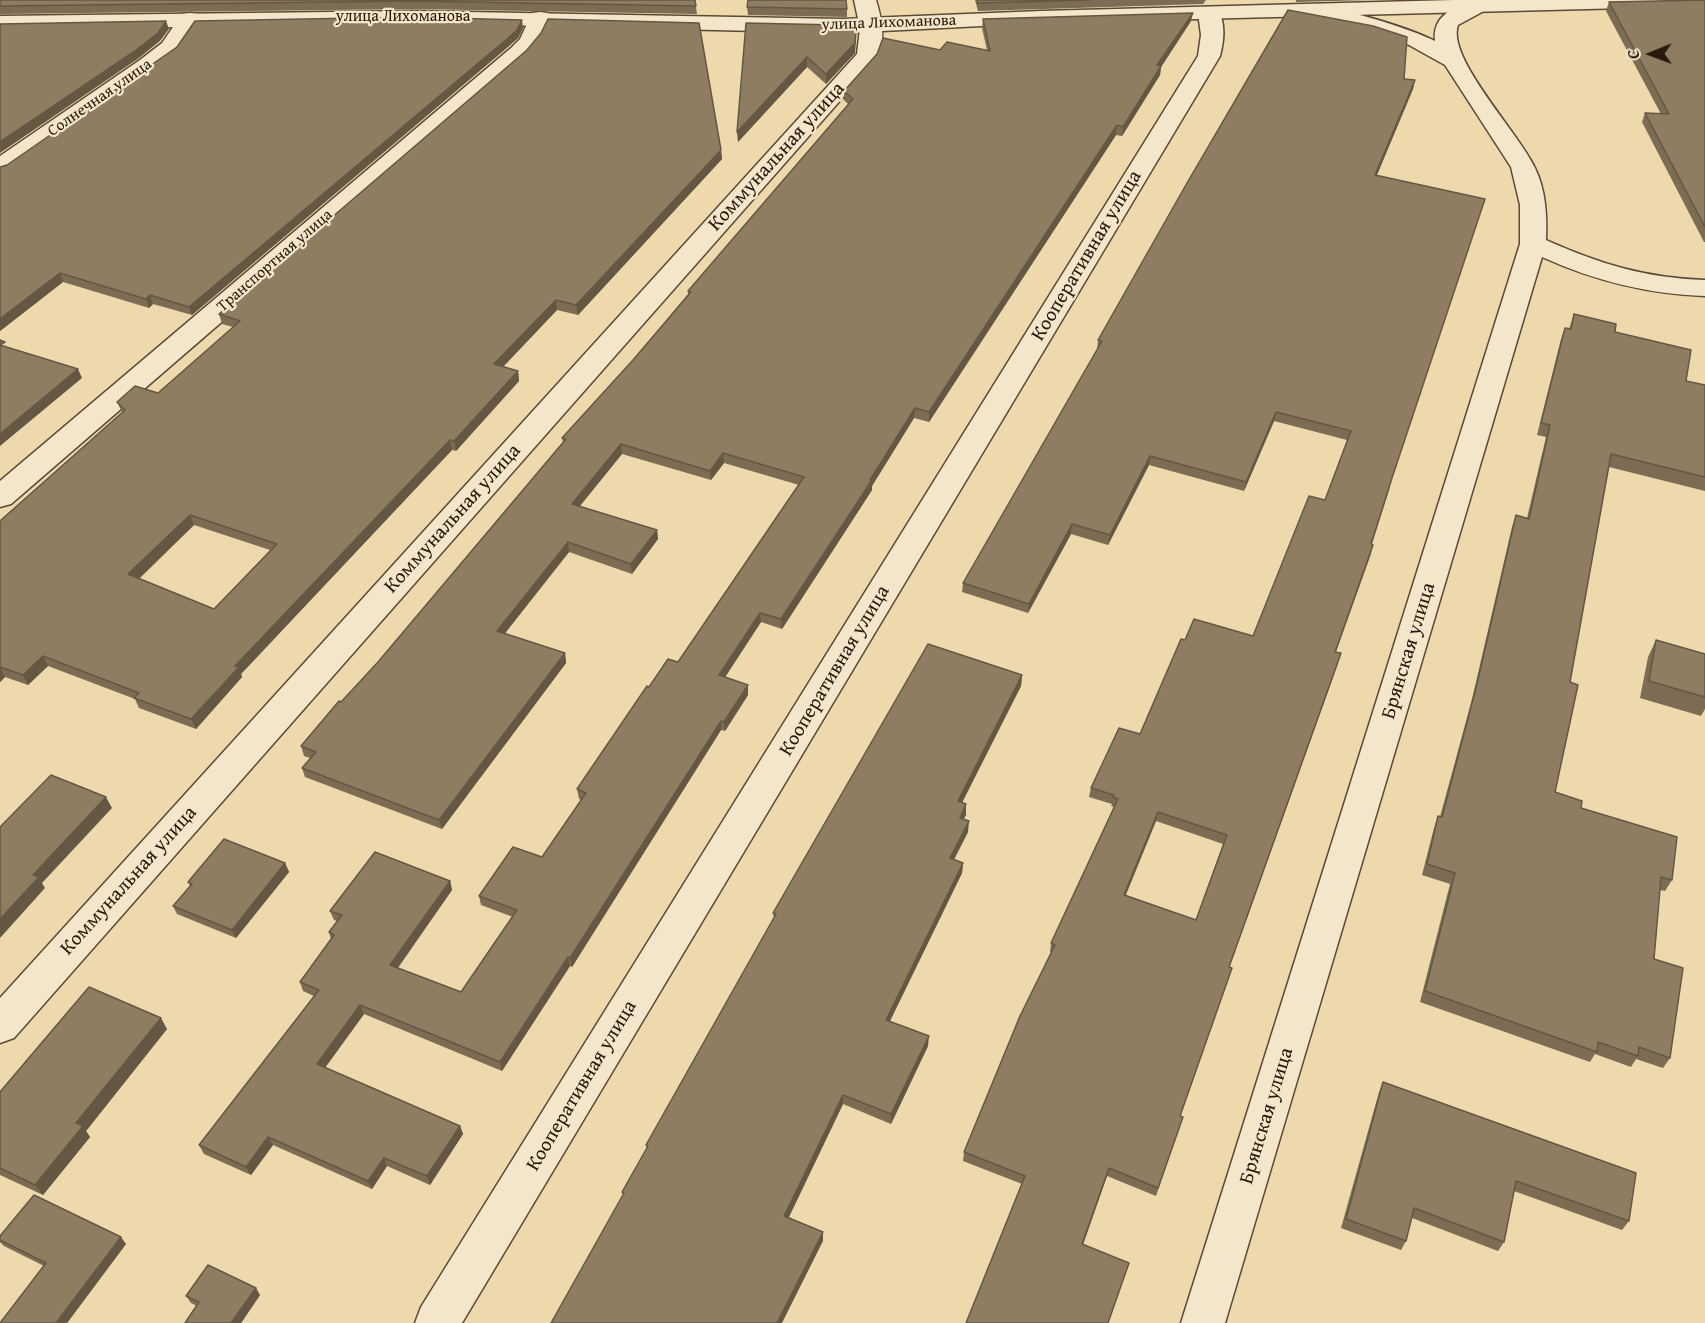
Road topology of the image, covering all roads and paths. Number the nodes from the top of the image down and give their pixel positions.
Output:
1 (1705, 0) edge
2 (1474, 7) junction
3 (1300, 11) junction
4 (868, 13) edge
5 (1209, 13) junction
6 (540, 18) junction
7 (190, 19) junction
8 (0, 23) edge
9 (1454, 61) junction
10 (0, 167) edge
11 (1533, 244) junction
12 (1705, 288) edge
13 (0, 496) edge
14 (0, 1026) edge
15 (437, 1323) edge
16 (1203, 1323) edge

1 - 2 street, улица Лихоманова
2 - 3 street, улица Лихоманова
2 - 9 street, Брянская улица
3 - 5 street, улица Лихоманова
3 - 9 street
4 - 5 street, улица Лихоманова
4 - 6 street, улица Лихоманова
4 - 14 street, Коммунальная улица
5 - 15 street, Кооперативная улица
6 - 7 street, улица Лихоманова
6 - 13 street, Транспортная улица
7 - 8 street, улица Лихоманова
7 - 10 street, Солнечная улица
9 - 11 street, Брянская улица
11 - 12 street
11 - 16 street, Брянская улица

